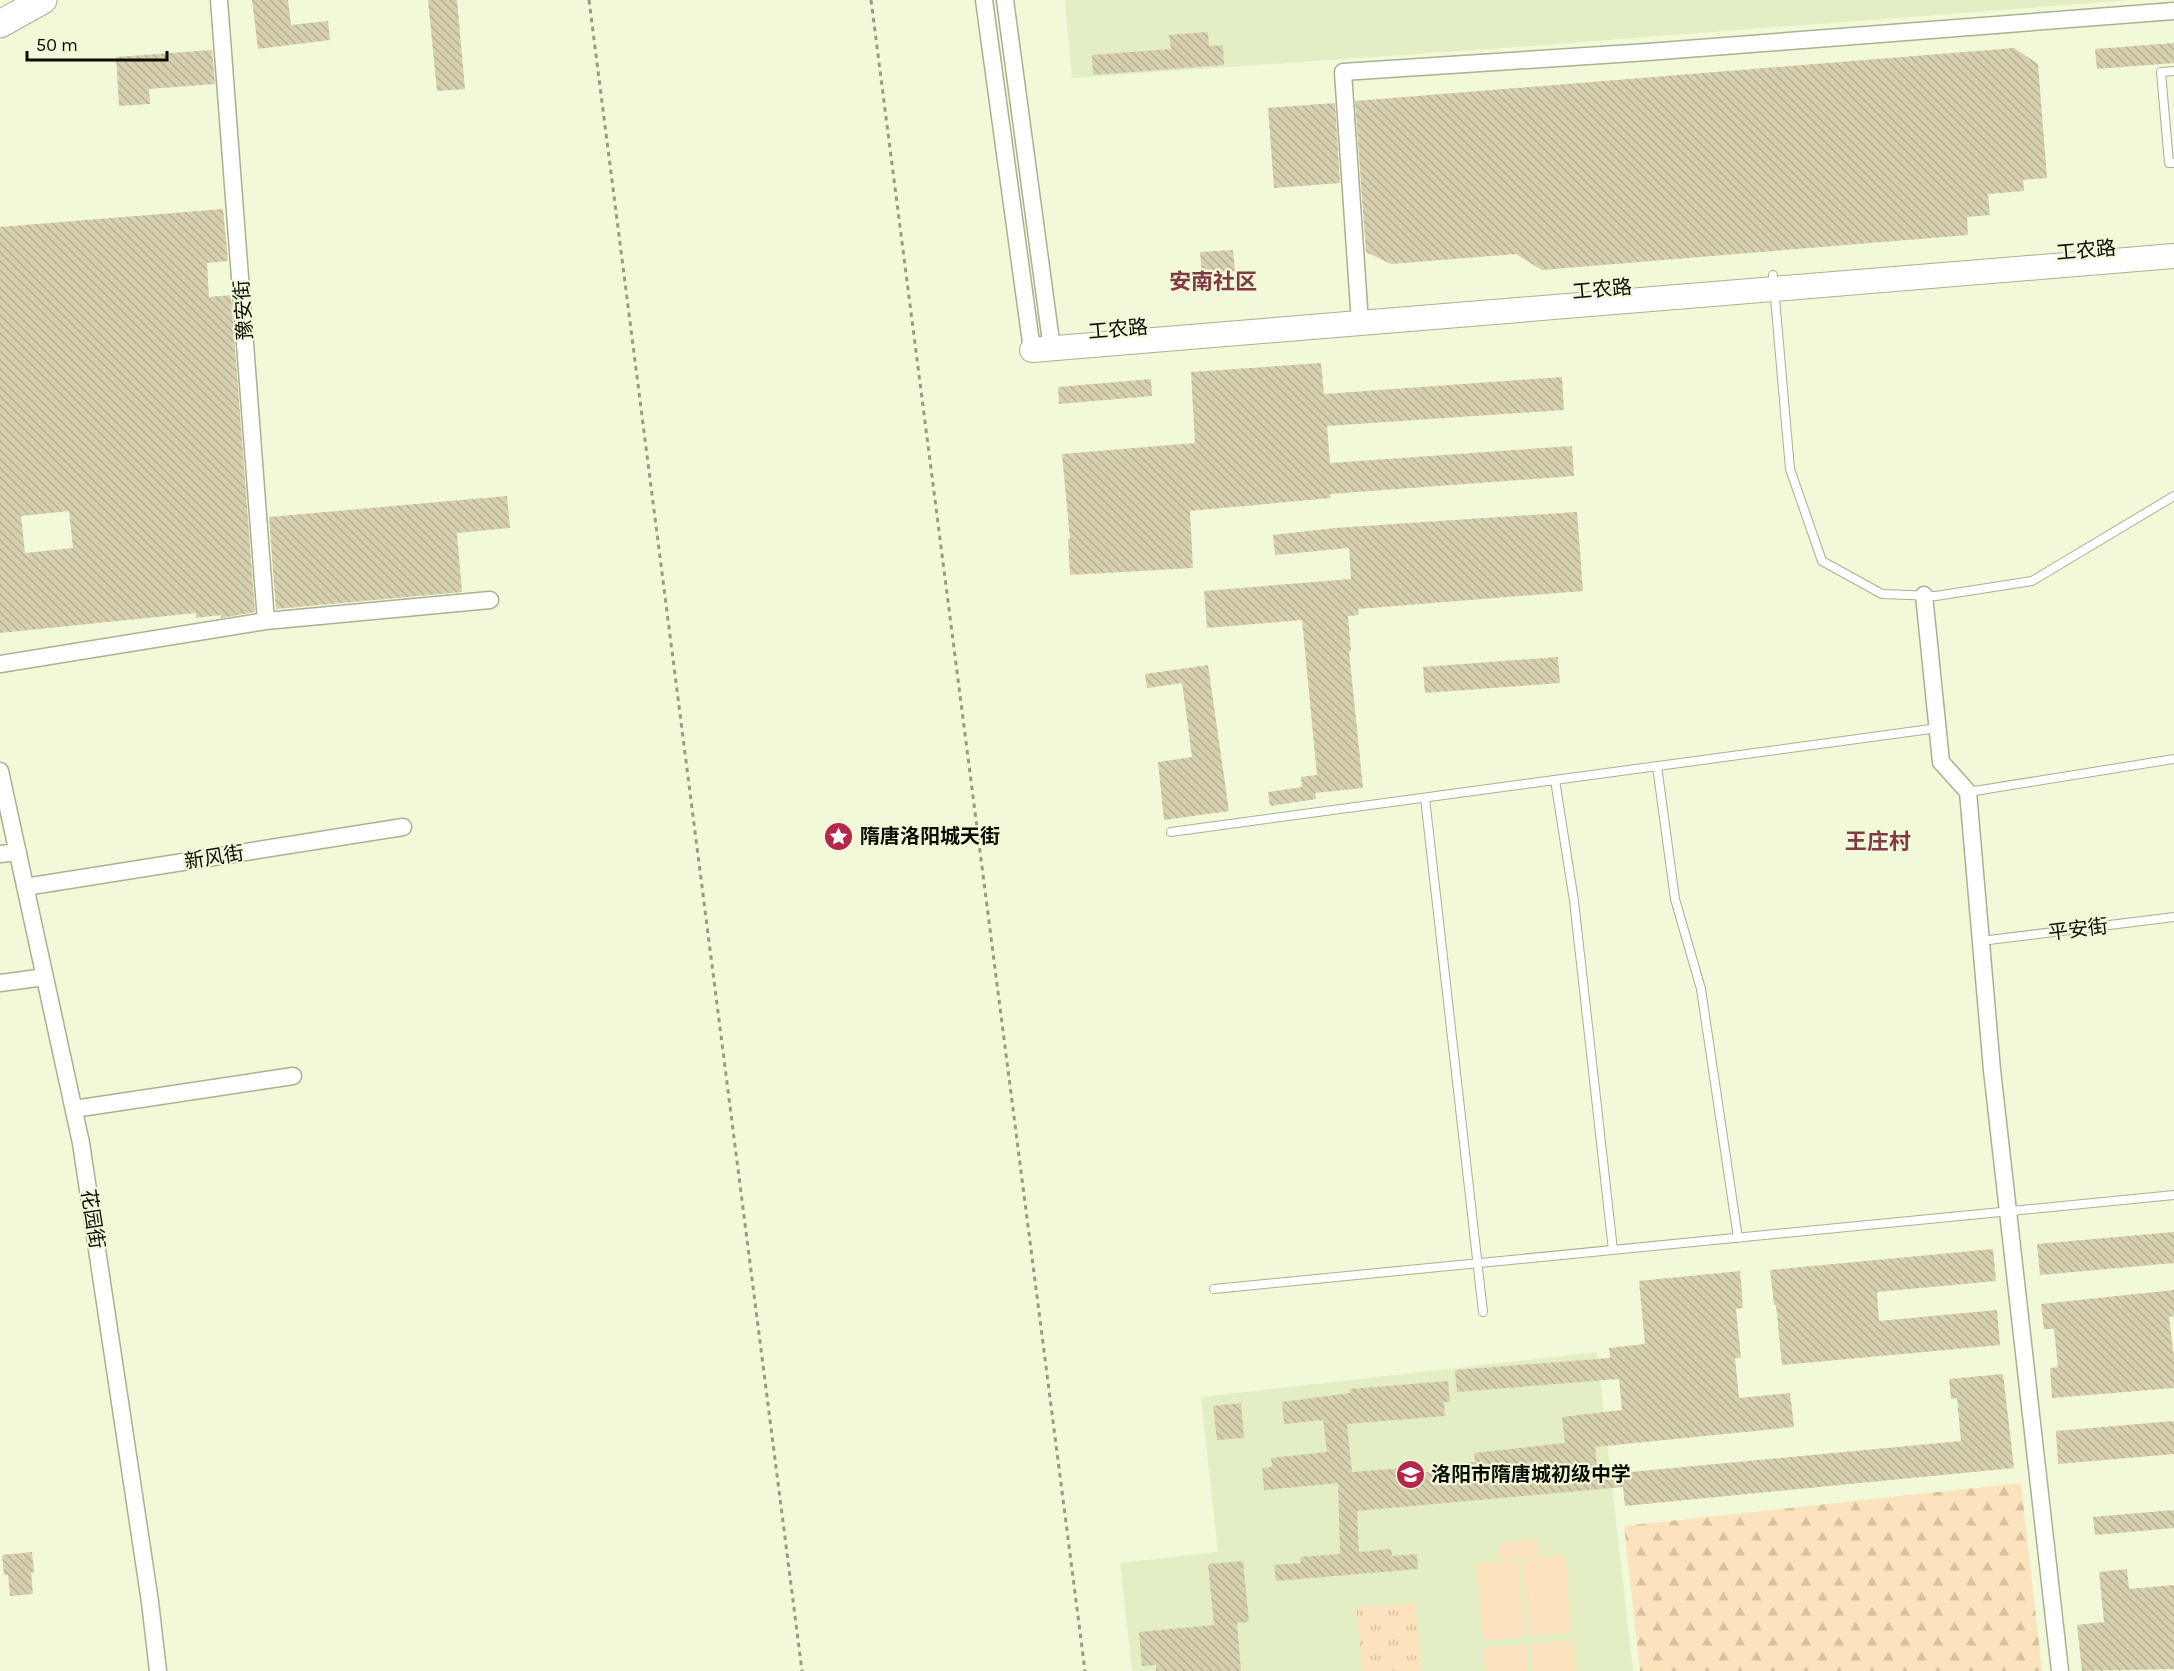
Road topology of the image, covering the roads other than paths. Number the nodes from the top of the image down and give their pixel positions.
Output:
1 (43, 0) edge
2 (219, 0) edge
3 (984, 0) edge
4 (1005, 0) edge
5 (2174, 11) edge
6 (0, 24) edge
7 (2174, 71) edge
8 (2174, 163) edge
9 (2174, 242) edge
10 (2174, 256) edge
11 (1773, 282) junction
12 (1360, 316) junction
13 (1041, 343) junction
14 (2174, 496) edge
15 (1924, 595) junction
16 (490, 600) dead end
17 (266, 621) junction
18 (0, 664) edge
19 (1938, 728) junction
20 (2174, 759) edge
21 (1657, 766) junction
22 (0, 771) edge
23 (1555, 780) junction
24 (1968, 792) junction
25 (1425, 798) junction
26 (403, 827) dead end
27 (1171, 832) dead end
28 (18, 852) junction
29 (0, 854) edge
30 (25, 887) junction
31 (2174, 917) edge
32 (1981, 941) junction
33 (45, 977) junction
34 (0, 982) edge
35 (293, 1076) dead end
36 (74, 1109) junction
37 (2174, 1195) edge
38 (2008, 1211) junction
39 (1738, 1238) junction
40 (1613, 1250) junction
41 (1478, 1263) junction
42 (1215, 1290) dead end
43 (1483, 1312) dead end
44 (158, 1671) edge
45 (2060, 1671) edge

1 - 6 main road
2 - 17 street, 豫安街
3 - 13 street
4 - 13 street
5 - 12 street
7 - 8 lane
9 - 11 street, 工农路
10 - 11 street, 工农路
11 - 12 street, 工农路
11 - 15 lane
12 - 13 street, 工农路
14 - 15 lane
15 - 19 street
16 - 17 street
17 - 18 street
19 - 21 lane
19 - 24 street
20 - 24 lane
21 - 23 lane
21 - 39 lane
22 - 28 street, 花园街
23 - 25 lane
23 - 40 lane
24 - 32 street
25 - 27 lane
25 - 41 lane
26 - 30 street, 新风街
28 - 29 street
28 - 30 street, 花园街
30 - 33 street, 花园街
31 - 32 lane, 平安街
32 - 38 street
33 - 34 street
33 - 36 street, 花园街
35 - 36 street
36 - 44 street, 花园街
37 - 38 lane
38 - 39 lane
38 - 45 street
39 - 40 lane
40 - 41 lane
41 - 42 lane
41 - 43 lane

